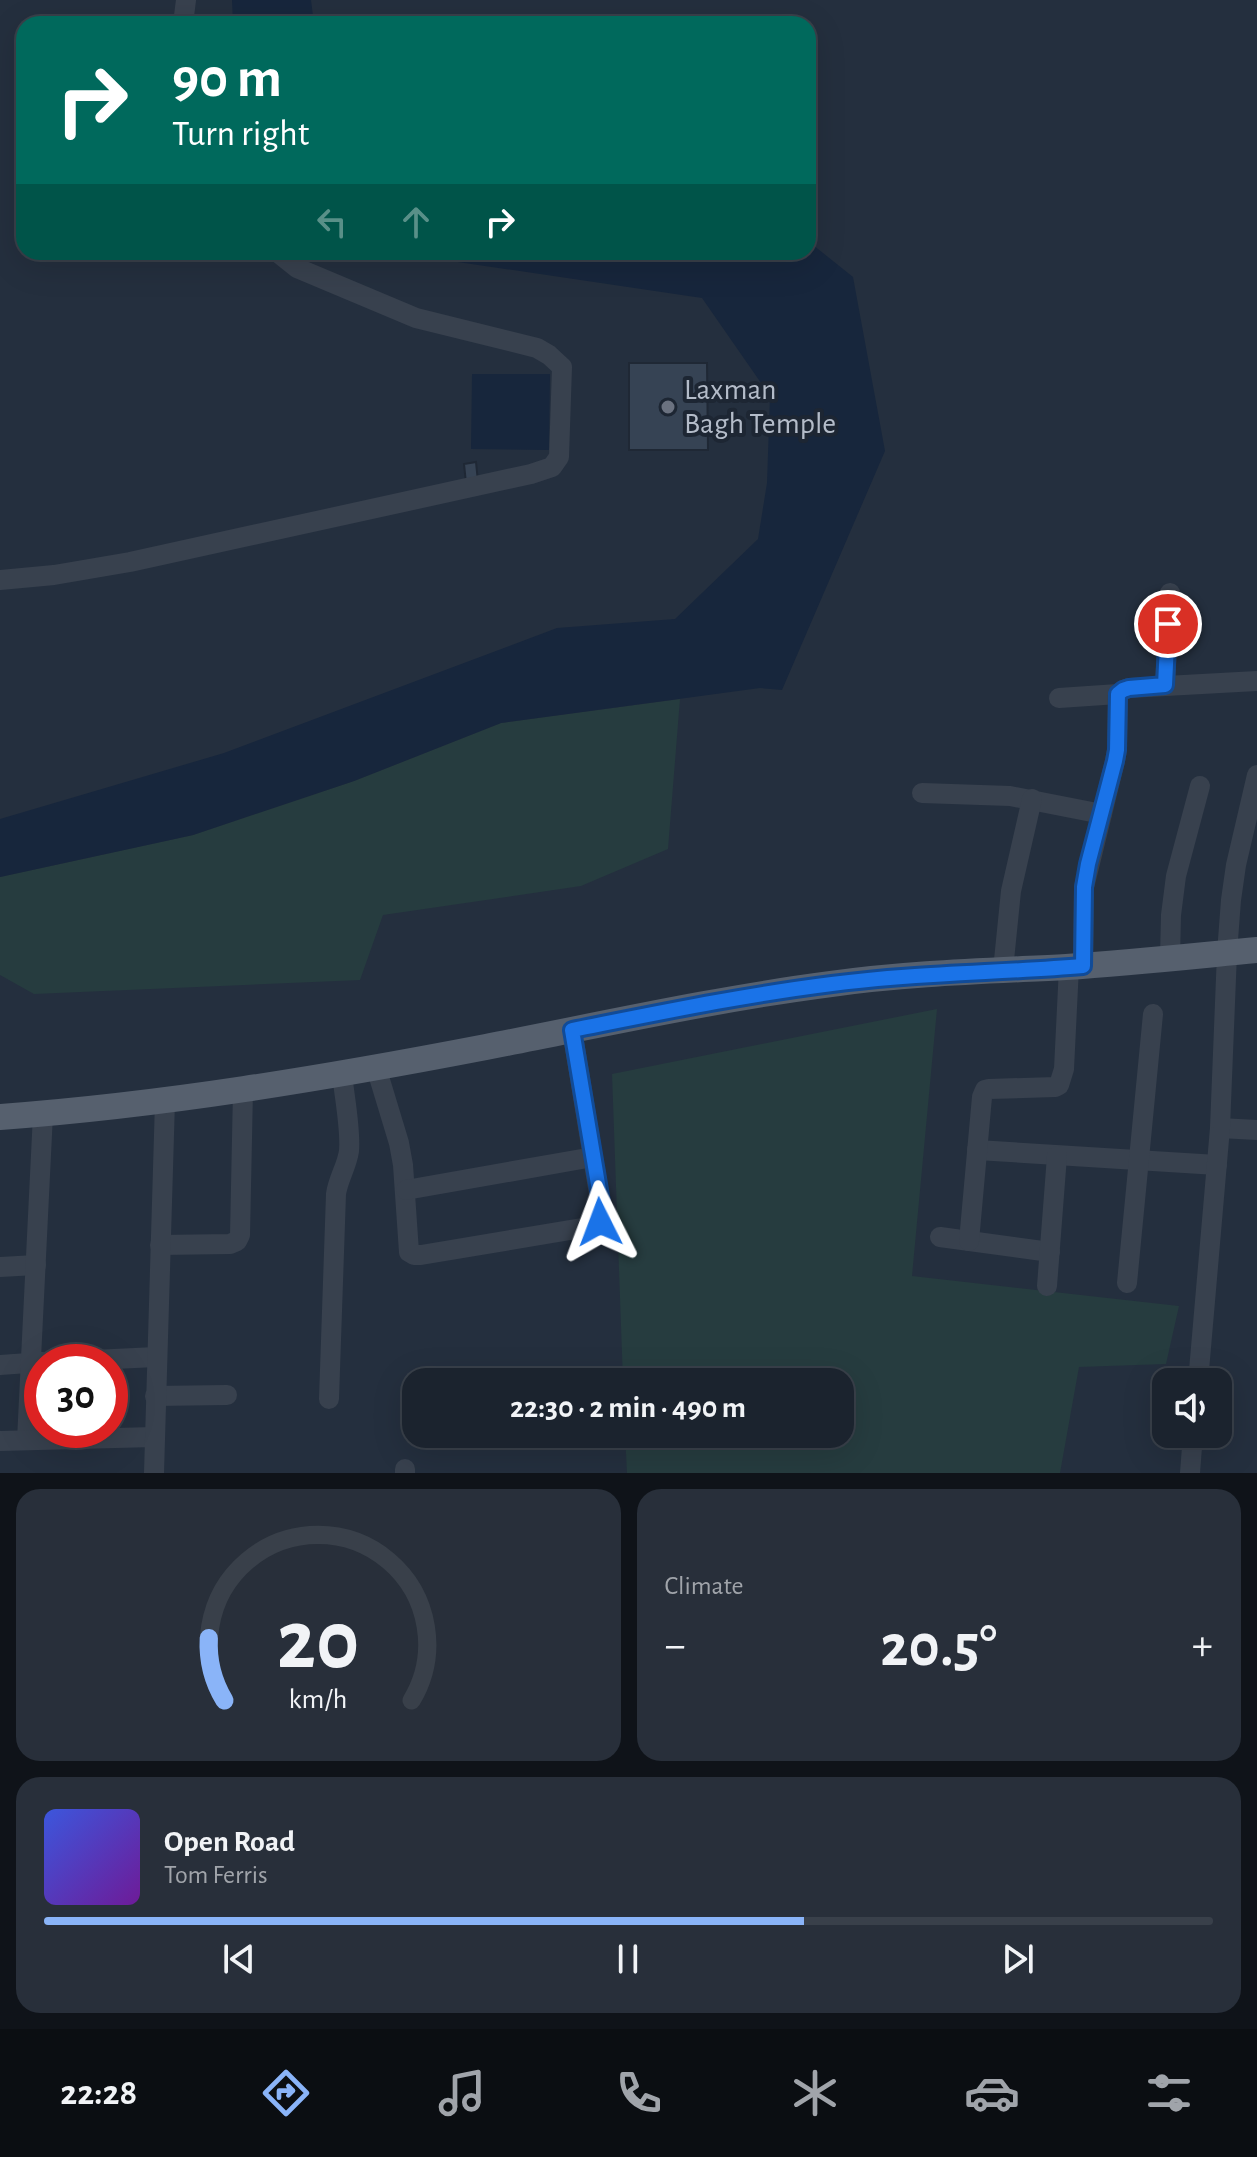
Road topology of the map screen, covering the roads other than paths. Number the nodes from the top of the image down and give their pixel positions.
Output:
1 (287, 260) edge
2 (0, 580) edge
3 (1170, 593) dead end
4 (1257, 681) edge
5 (1165, 685) junction
6 (1118, 694) junction
7 (1059, 698) dead end
8 (1257, 775) edge
9 (1200, 786) dead end
10 (922, 793) dead end
11 (1032, 799) junction
12 (1102, 814) junction
13 (1257, 950) edge
14 (1227, 953) junction
15 (1170, 958) junction
16 (1076, 966) junction
17 (1003, 970) junction
18 (1153, 1014) dead end
19 (572, 1030) junction
20 (376, 1067) junction
21 (342, 1073) junction
22 (243, 1090) junction
23 (165, 1101) junction
24 (43, 1114) junction
25 (0, 1117) edge
26 (1220, 1128) junction
27 (1257, 1130) edge
28 (977, 1150) junction
29 (1057, 1156) junction
30 (593, 1157) junction
31 (1138, 1161) junction
32 (1217, 1165) junction
33 (406, 1190) junction
34 (940, 1237) dead end
35 (969, 1241) junction
36 (160, 1245) junction
37 (1050, 1252) junction
38 (36, 1265) junction
39 (0, 1267) edge
40 (1127, 1283) dead end
41 (1047, 1286) dead end
42 (40, 1344) edge
43 (156, 1357) junction
44 (128, 1358) edge
45 (24, 1363) edge
46 (0, 1365) edge
47 (1199, 1368) edge
48 (227, 1395) dead end
49 (155, 1396) junction
50 (329, 1399) dead end
51 (154, 1437) junction
52 (128, 1438) edge
53 (24, 1440) edge
54 (0, 1441) edge
55 (1192, 1448) edge
56 (154, 1473) edge
57 (1190, 1473) edge

1 - 2 street
3 - 5 street
4 - 5 street
5 - 6 street
6 - 7 street
6 - 12 street
8 - 14 street
9 - 15 street
10 - 11 street
11 - 12 street
11 - 17 street
12 - 16 street
13 - 14 main road
14 - 15 main road
14 - 26 street
15 - 16 main road
16 - 17 main road
16 - 28 street
17 - 19 main road
18 - 31 street
19 - 20 main road
19 - 30 street
20 - 21 main road
20 - 33 street
21 - 22 main road
21 - 50 street
22 - 23 main road
22 - 36 street
23 - 24 main road
23 - 36 street
24 - 25 main road
24 - 38 street
26 - 27 street
26 - 32 street
28 - 29 street
28 - 35 street
29 - 31 street
29 - 37 street
30 - 33 street
30 - 33 street
31 - 32 street
31 - 40 street
32 - 47 street
34 - 35 street
35 - 37 street
36 - 43 street
37 - 41 street
38 - 39 street
38 - 42 street
43 - 44 street
43 - 49 street
45 - 46 street
48 - 49 street
49 - 51 street
51 - 52 street
51 - 56 street
53 - 54 street
55 - 57 street

